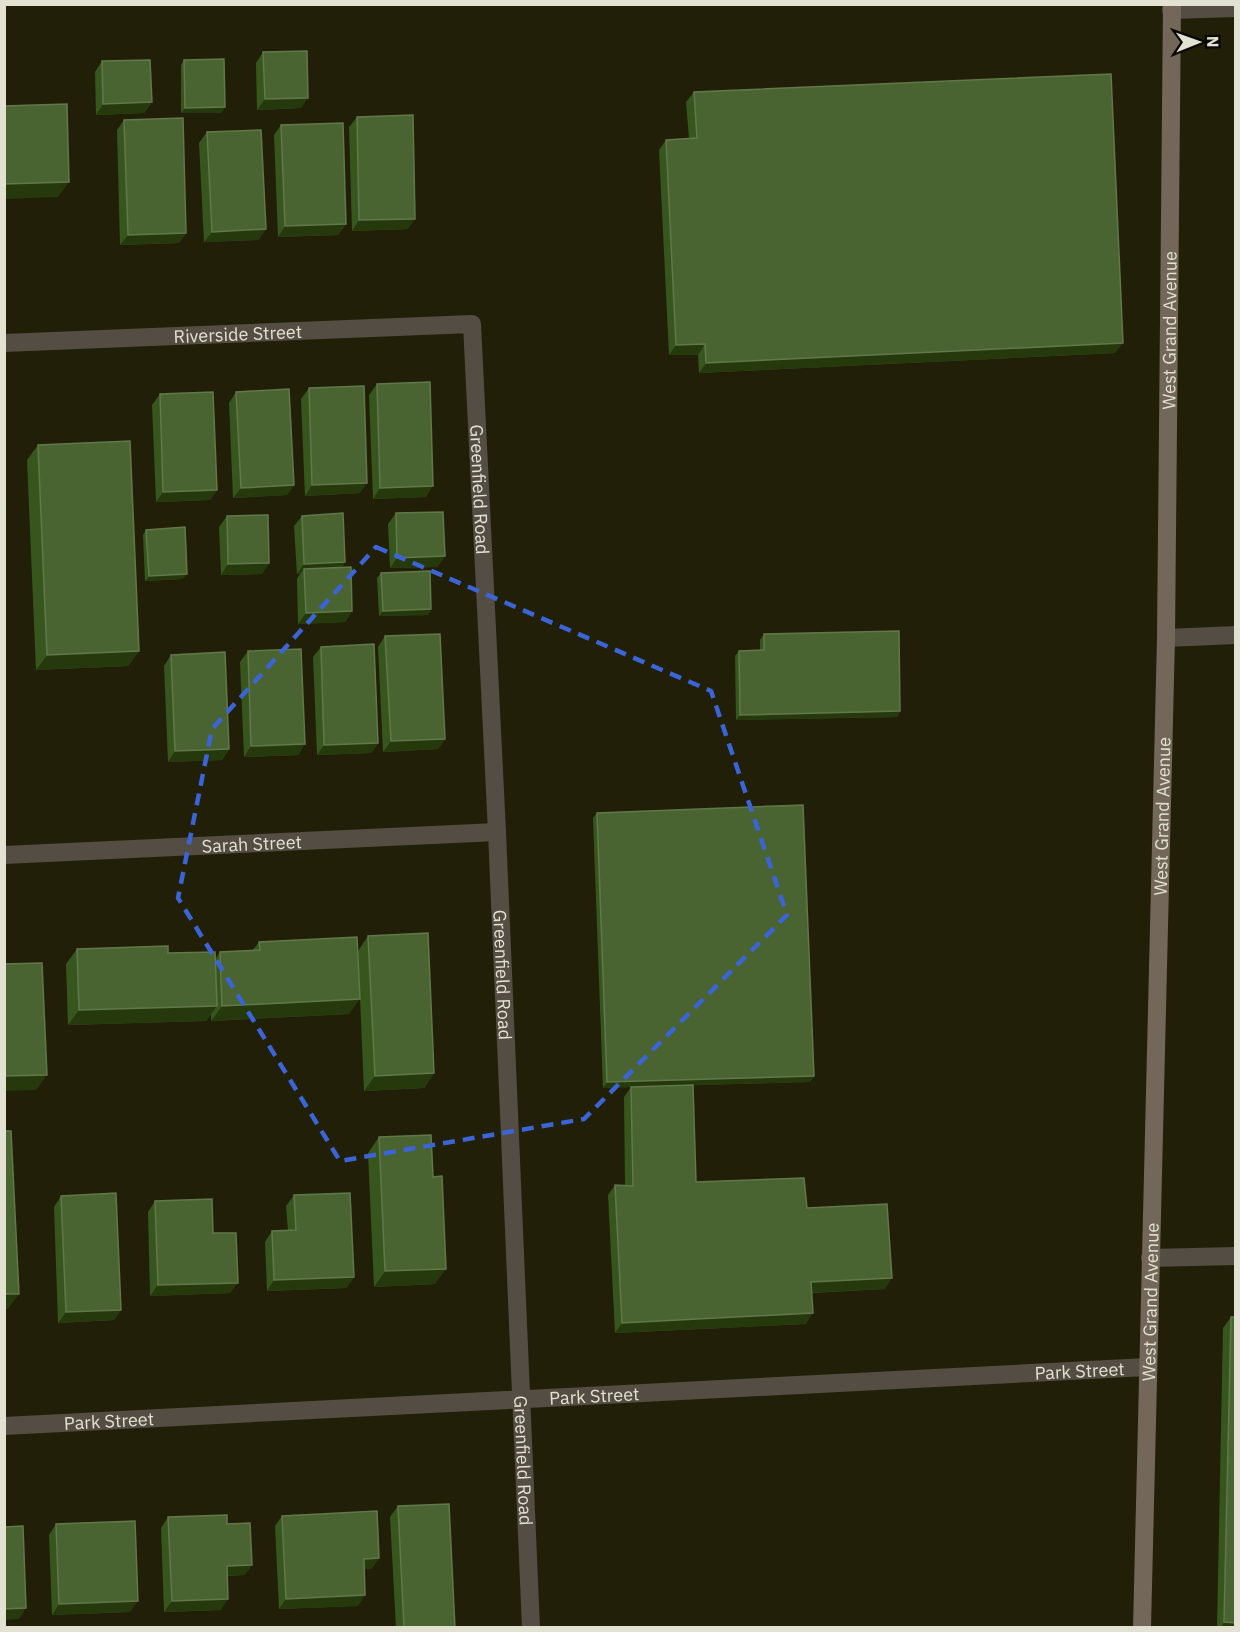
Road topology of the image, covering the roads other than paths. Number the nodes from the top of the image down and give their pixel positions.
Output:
1 (1171, 7) edge
2 (1236, 8) edge
3 (472, 324) joint
4 (4, 343) edge
5 (1236, 635) edge
6 (1166, 638) junction
7 (497, 832) junction
8 (4, 855) edge
9 (1236, 1256) edge
10 (1150, 1258) junction
11 (1148, 1367) junction
12 (519, 1399) junction
13 (4, 1426) edge
14 (531, 1628) edge
15 (1142, 1628) edge

1 - 2 street
1 - 6 main road, West Grand Avenue
3 - 4 street, Riverside Street
3 - 7 street, Greenfield Road
5 - 6 street
6 - 10 main road, West Grand Avenue
7 - 8 street, Sarah Street
7 - 12 street, Greenfield Road
9 - 10 street
10 - 11 main road, West Grand Avenue
11 - 12 street, Park Street
11 - 15 main road, West Grand Avenue
12 - 13 street, Park Street
12 - 14 street, Greenfield Road

